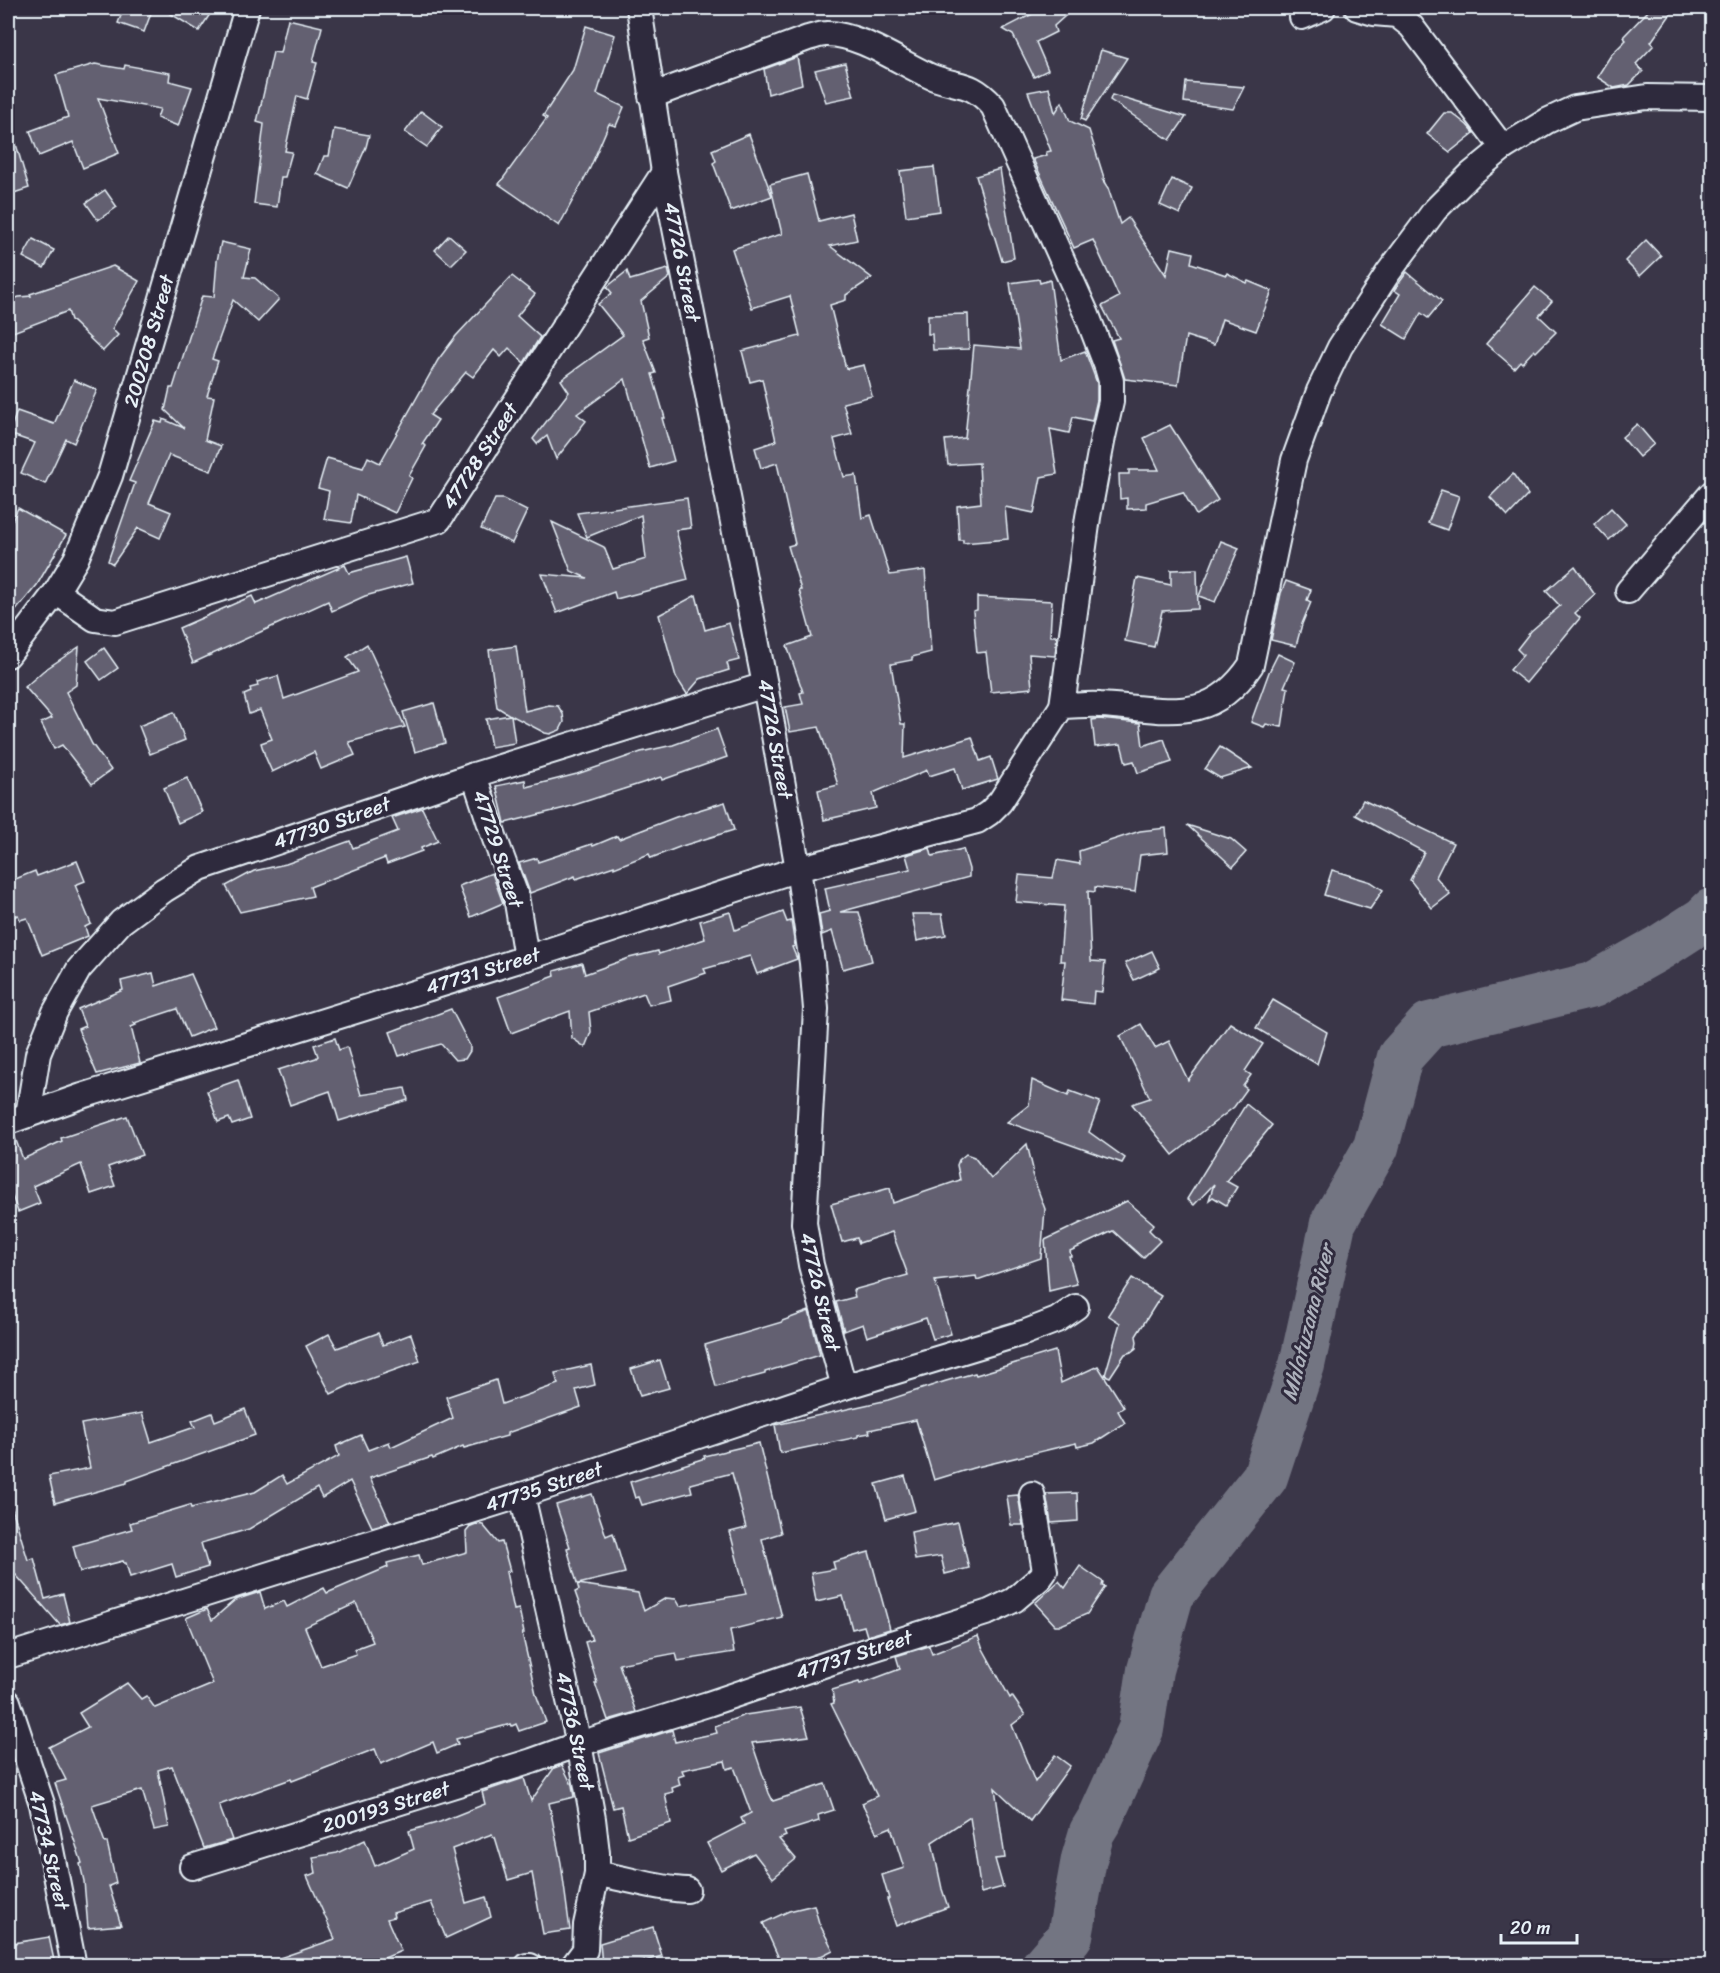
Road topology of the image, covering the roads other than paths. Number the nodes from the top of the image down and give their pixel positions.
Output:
1 (248, 8) edge
2 (639, 8) edge
3 (1357, 8) edge
4 (651, 96) junction
5 (1713, 98) edge
6 (1503, 148) junction
7 (664, 172) junction
8 (1713, 493) edge
9 (1628, 591) dead end
10 (56, 592) junction
11 (8, 655) edge
12 (765, 684) junction
13 (1062, 706) junction
14 (474, 775) junction
15 (798, 869) junction
16 (526, 958) junction
17 (18, 1118) edge
18 (1076, 1307) dead end
19 (844, 1386) junction
20 (1032, 1494) dead end
21 (522, 1495) junction
22 (8, 1656) edge
23 (8, 1702) edge
24 (579, 1744) junction
25 (16, 1754) edge
26 (192, 1867) dead end
27 (597, 1874) junction
28 (687, 1890) dead end
29 (74, 1965) edge
30 (573, 1965) edge

1 - 10 street, 200208 Street
2 - 4 street, 47726 Street
3 - 6 street
4 - 7 street, 47726 Street
4 - 13 street
5 - 6 street
6 - 13 street
7 - 10 street, 47728 Street
7 - 12 street, 47726 Street
8 - 9 street
10 - 11 street, 200208 Street
12 - 14 street, 47730 Street
12 - 15 street, 47726 Street
13 - 15 street, 47731 Street
14 - 16 street, 47729 Street
14 - 17 street, 47730 Street
15 - 16 street, 47731 Street
15 - 19 street, 47726 Street
16 - 17 street, 47731 Street
18 - 19 street, 47735 Street
19 - 21 street, 47735 Street
20 - 24 street, 47737 Street
21 - 22 street, 47735 Street
21 - 24 street, 47736 Street
23 - 25 street, 47734 Street
24 - 26 street, 200193 Street
24 - 27 street, 47736 Street
25 - 29 street, 47734 Street
27 - 28 street
27 - 30 street, 47736 Street

